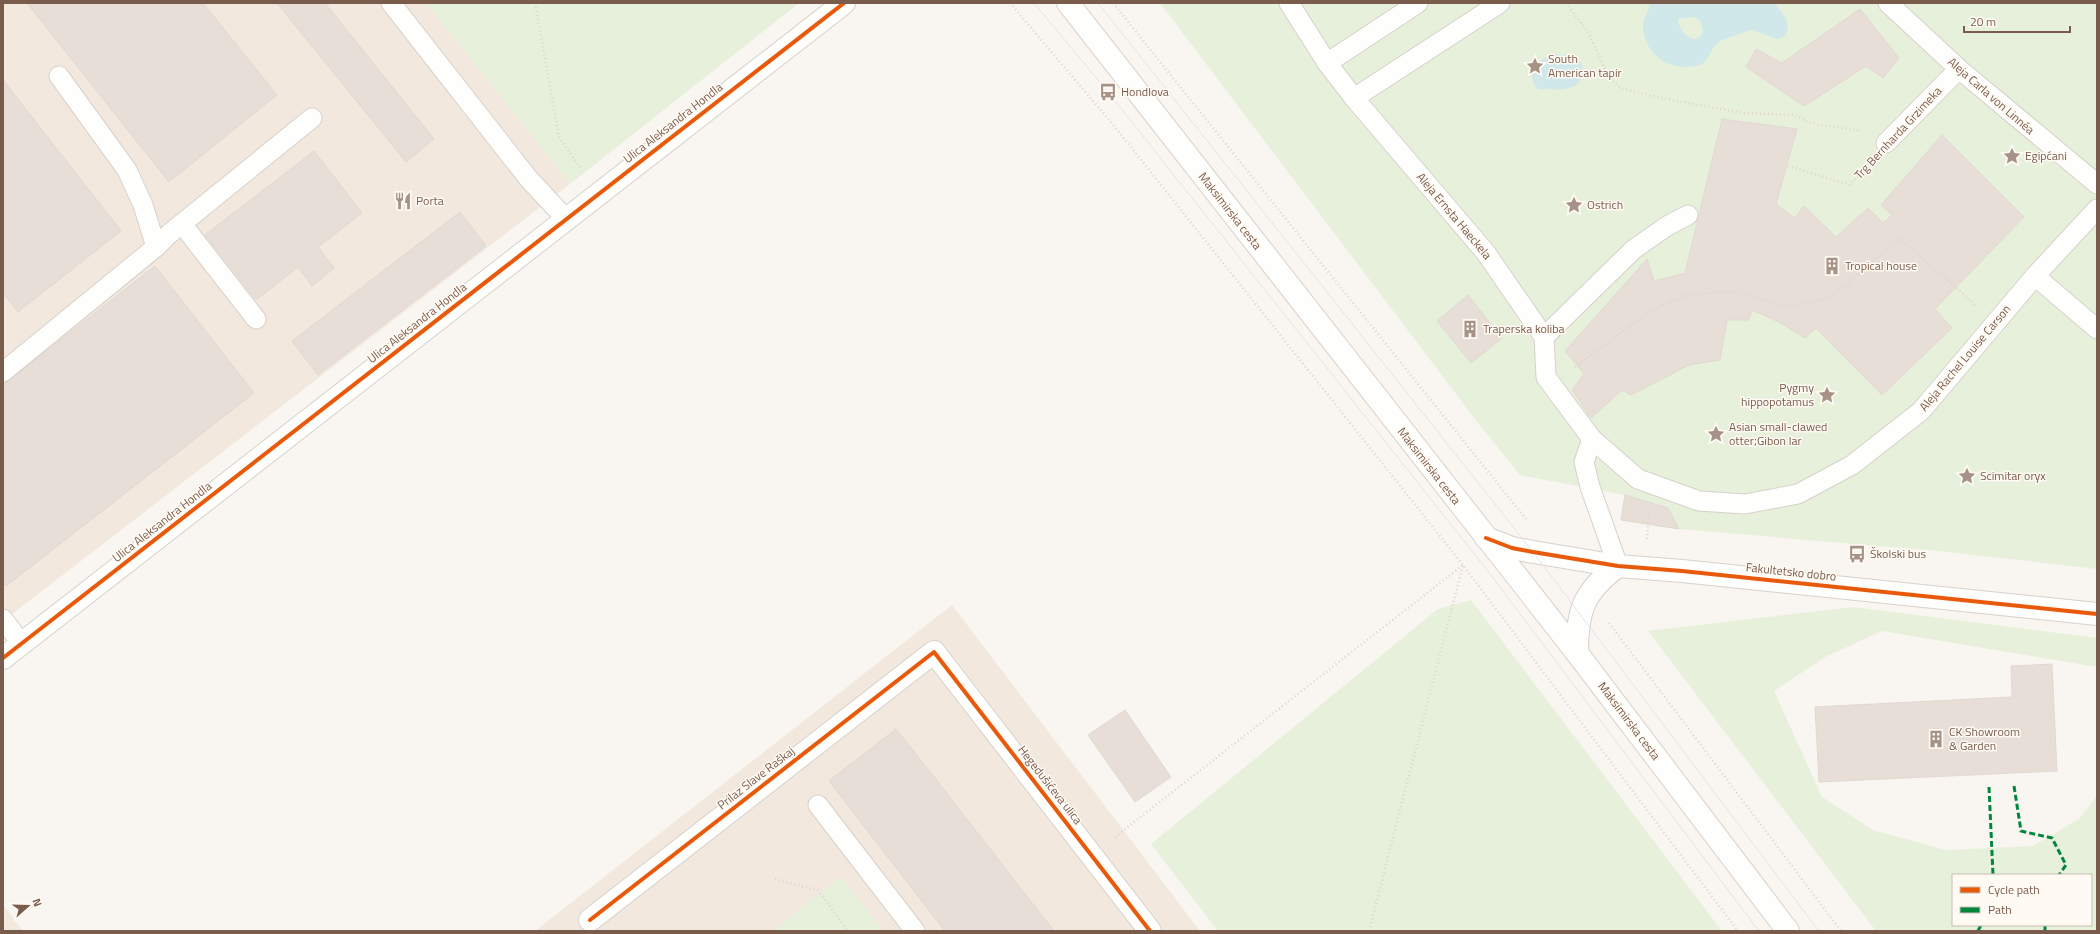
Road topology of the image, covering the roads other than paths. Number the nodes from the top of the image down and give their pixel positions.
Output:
1 (391, 3) edge
2 (844, 3) edge
3 (1068, 3) edge
4 (1289, 3) edge
5 (1418, 3) edge
6 (1500, 3) edge
7 (1888, 3) edge
8 (1327, 63) junction
9 (1959, 70) junction
10 (58, 76) dead end
11 (1354, 98) junction
12 (312, 118) dead end
13 (1892, 137) road end
14 (2097, 184) edge
15 (2097, 209) edge
16 (1688, 215) dead end
17 (566, 219) junction
18 (182, 224) junction
19 (156, 247) junction
20 (2035, 276) junction
21 (256, 319) dead end
22 (2097, 329) edge
23 (1544, 337) junction
24 (3, 372) edge
25 (1592, 439) junction
26 (1486, 538) junction
27 (1618, 566) junction
28 (2097, 614) edge
29 (3, 619) edge
30 (22, 644) junction
31 (934, 652) joint
32 (1577, 653) junction
33 (3, 658) edge
34 (818, 805) dead end
35 (590, 920) dead end
36 (915, 931) edge
37 (1150, 931) edge
38 (1788, 931) edge

1 - 17 lane
2 - 17 street, Ulica Aleksandra Hondla
3 - 26 street, Maksimirska cesta
4 - 8 lane, Aleja Ernsta Haeckela
5 - 8 lane
6 - 11 lane
7 - 9 lane, Aleja Carla von Linnéa
8 - 11 lane, Aleja Ernsta Haeckela
9 - 13 lane, Trg Bernharda Grzimeka
9 - 14 lane, Aleja Carla von Linnéa
10 - 19 lane
11 - 23 lane, Aleja Ernsta Haeckela
12 - 18 lane
15 - 20 lane, Aleja Rachel Louise Carson
16 - 23 lane
17 - 30 street, Ulica Aleksandra Hondla
18 - 19 lane
18 - 21 lane
19 - 24 lane
20 - 22 lane
20 - 25 lane, Aleja Rachel Louise Carson
23 - 25 lane
25 - 27 lane
26 - 27 street, Fakultetsko dobro
26 - 32 street, Maksimirska cesta
27 - 28 street, Fakultetsko dobro
27 - 32 street
29 - 30 lane
30 - 33 street, Ulica Aleksandra Hondla
31 - 35 street, Prilaz Slave Raškaj
31 - 37 street, Hegedušićeva ulica
32 - 38 street, Maksimirska cesta
34 - 36 lane

